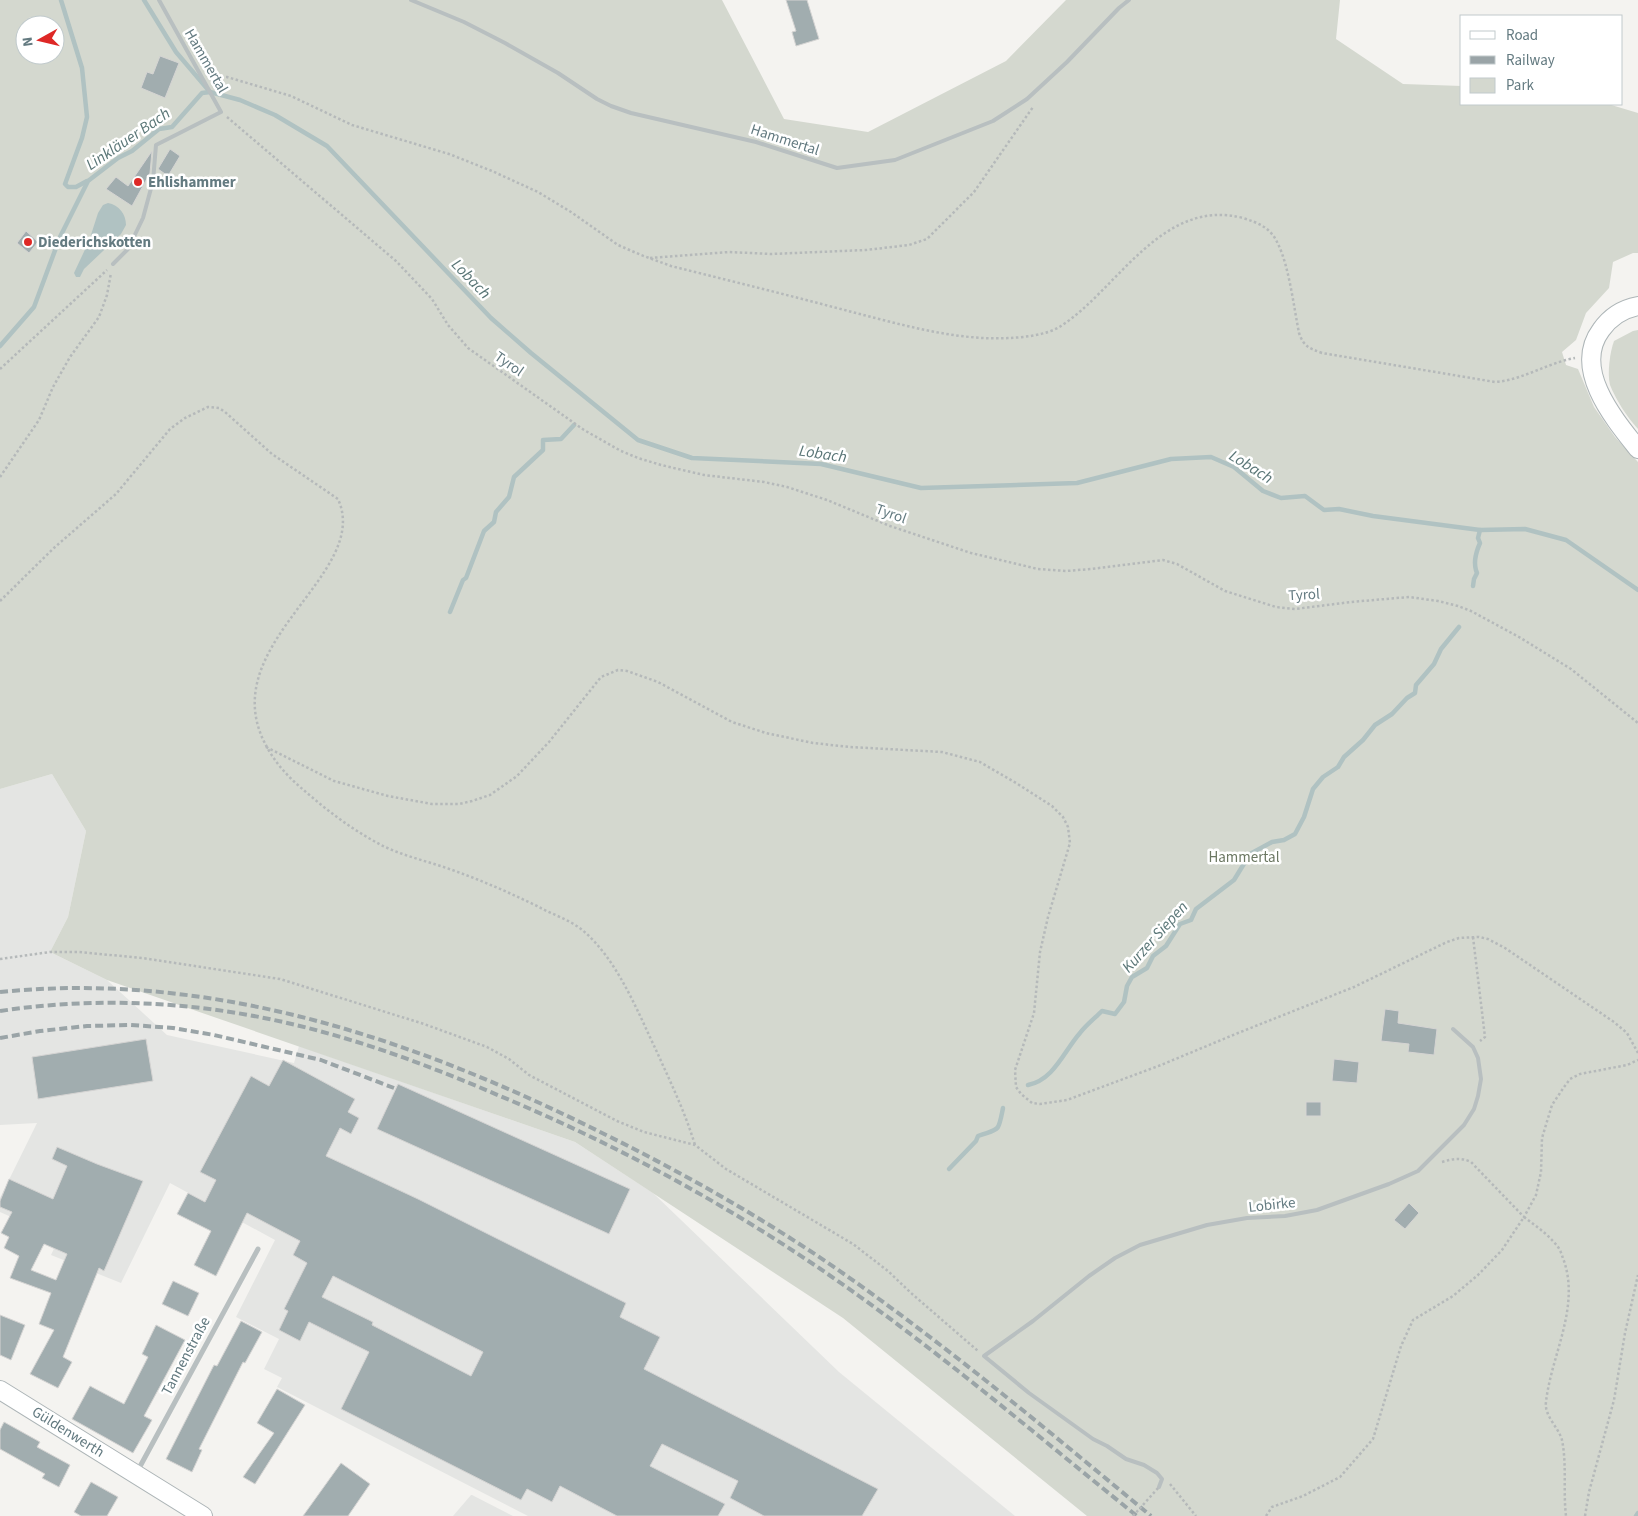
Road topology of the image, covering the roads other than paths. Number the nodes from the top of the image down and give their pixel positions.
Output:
1 (159, 0) edge
2 (411, 0) edge
3 (1129, 0) edge
4 (113, 264) road end
5 (1638, 306) edge
6 (1638, 449) edge
7 (1453, 1029) dead end
8 (258, 1249) dead end
9 (0, 1390) edge
10 (136, 1474) junction
11 (1161, 1485) road end
12 (203, 1516) edge

1 - 4 lane, Hammertal
2 - 3 lane, Hammertal
5 - 6 main road
7 - 11 lane, Lobirke
8 - 10 street, Tannenstraße
9 - 10 main road, Güldenwerth
10 - 12 main road, Güldenwerth

